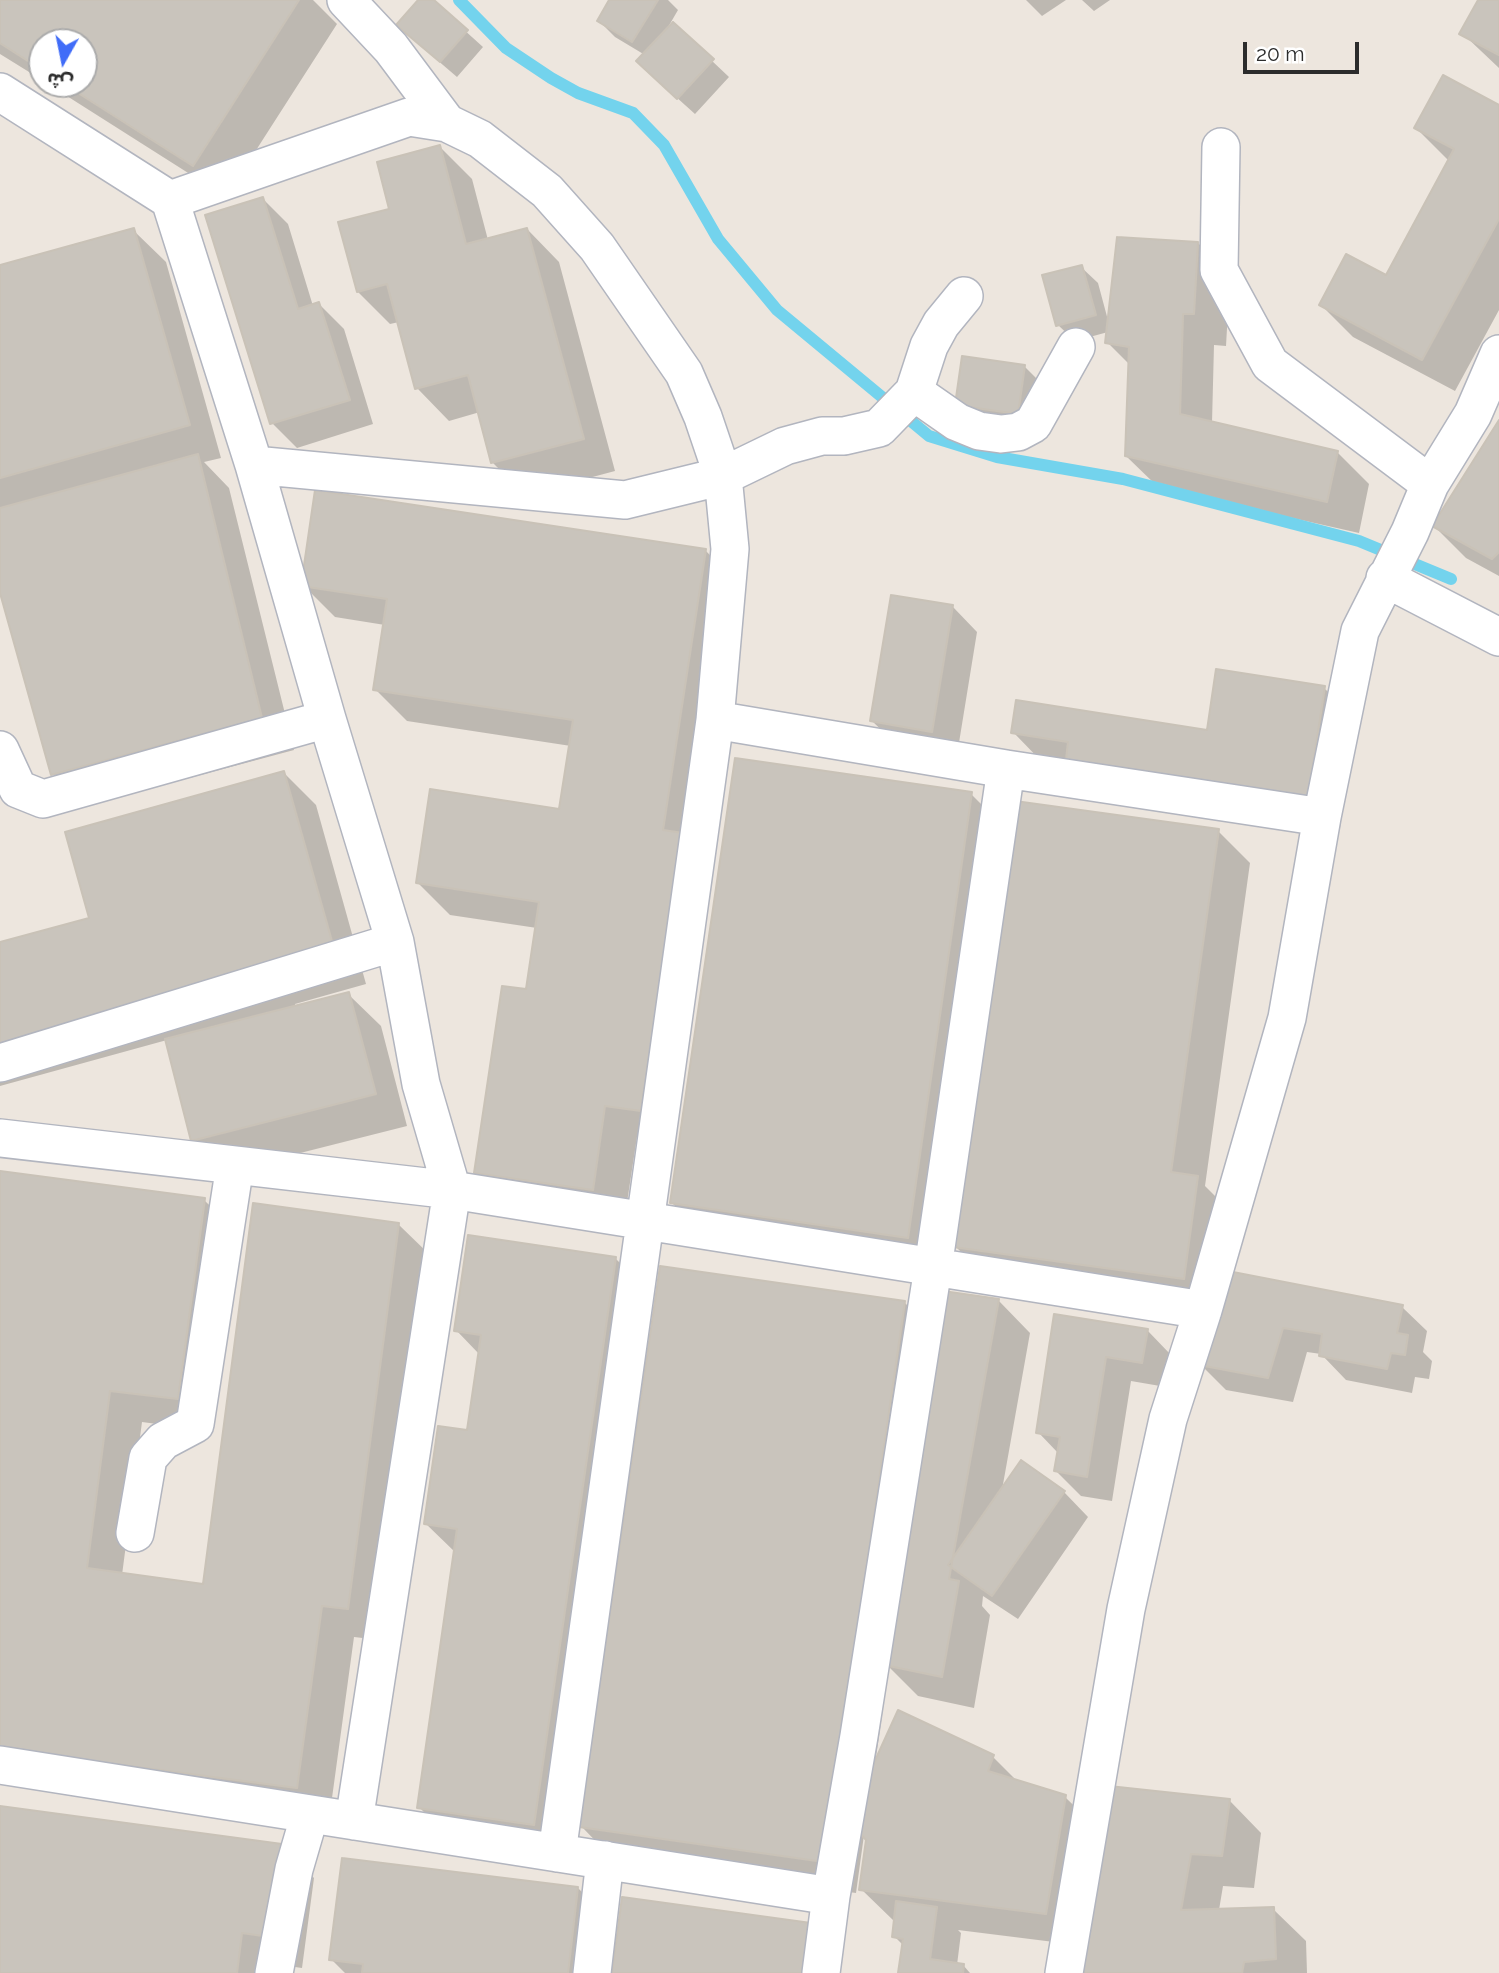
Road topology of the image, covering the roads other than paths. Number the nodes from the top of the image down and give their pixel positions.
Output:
1 (346, 0) edge
2 (0, 92) edge
3 (447, 123) junction
4 (1221, 147) dead end
5 (170, 200) junction
6 (964, 296) dead end
7 (1076, 347) dead end
8 (1499, 355) edge
9 (914, 392) junction
10 (254, 466) junction
11 (723, 476) junction
12 (1430, 484) junction
13 (1387, 574) junction
14 (1499, 637) edge
15 (327, 719) junction
16 (715, 720) junction
17 (0, 750) edge
18 (1006, 769) junction
19 (1322, 817) junction
20 (396, 942) junction
21 (0, 1063) edge
22 (0, 1138) edge
23 (234, 1165) junction
24 (452, 1190) junction
25 (645, 1221) junction
26 (933, 1268) junction
27 (1203, 1310) junction
28 (135, 1533) dead end
29 (0, 1765) edge
30 (310, 1814) junction
31 (354, 1821) junction
32 (557, 1853) junction
33 (605, 1860) junction
34 (831, 1896) junction
35 (274, 1973) edge
36 (592, 1973) edge
37 (821, 1973) edge
38 (1064, 1973) edge

1 - 3 street
2 - 5 street
3 - 5 street
3 - 11 street
4 - 12 street
5 - 10 street
6 - 9 street
7 - 9 street
8 - 12 street
9 - 11 street
10 - 11 street
10 - 15 street
11 - 16 street
12 - 13 street
13 - 14 street
13 - 19 street
15 - 17 street
15 - 20 street
16 - 18 street
16 - 25 street
18 - 19 street
18 - 26 street
19 - 27 street
20 - 21 street
20 - 24 street
22 - 23 street
23 - 24 street
23 - 28 street
24 - 25 street
24 - 31 street
25 - 26 street
25 - 32 street
26 - 27 street
26 - 34 street
27 - 38 street
29 - 30 street
30 - 31 street
30 - 35 street
31 - 32 street
32 - 33 street
33 - 34 street
33 - 36 street
34 - 37 street

